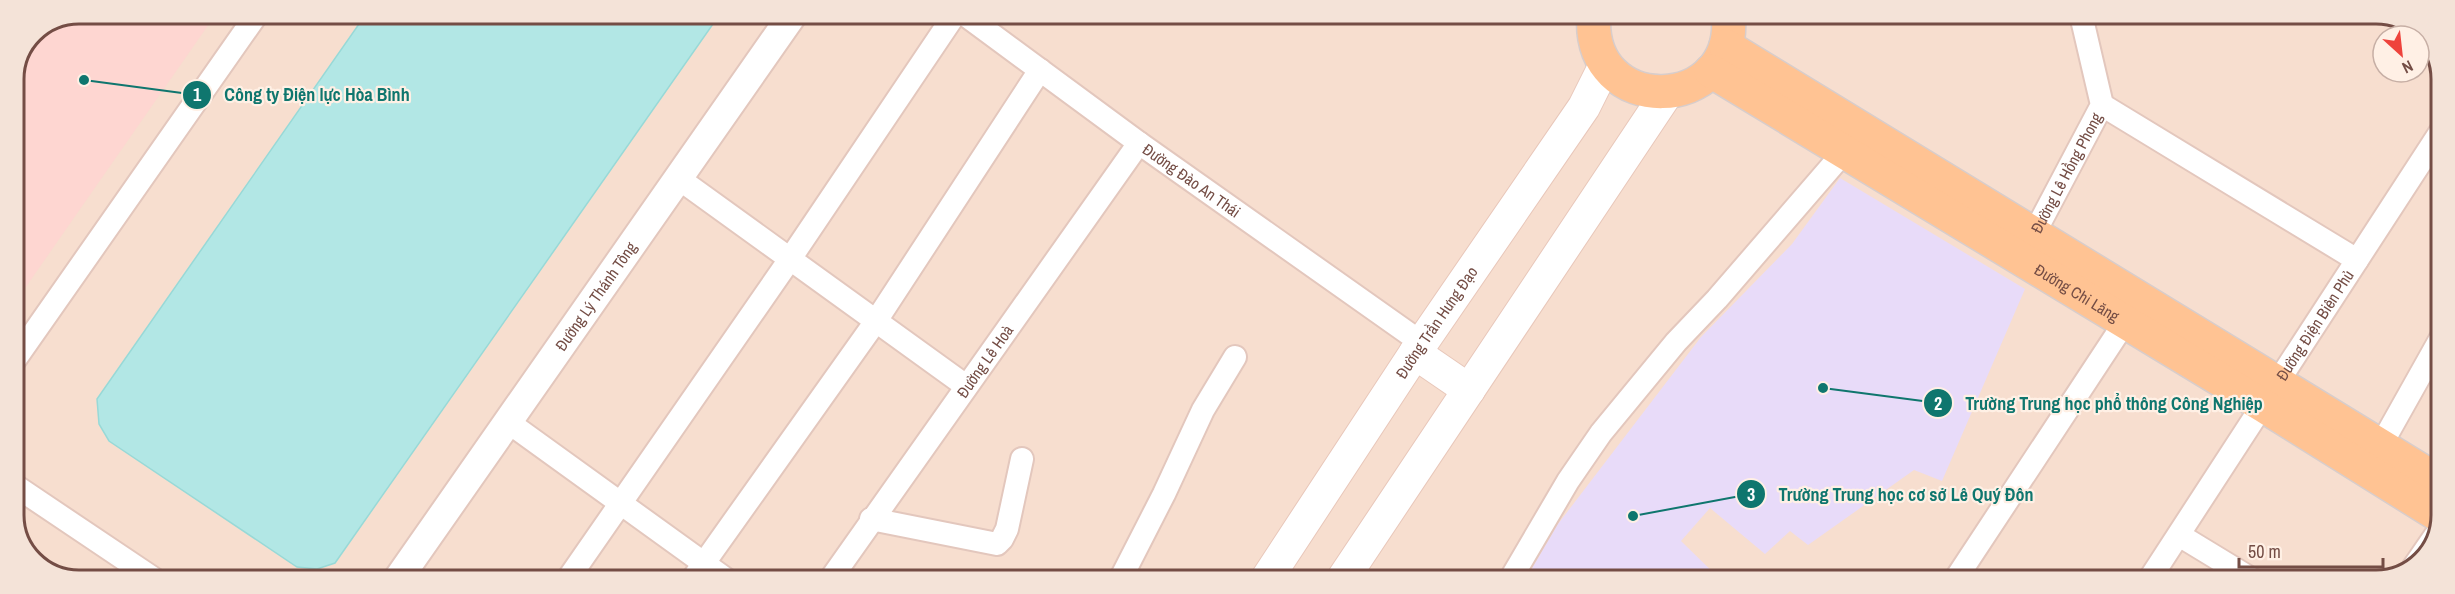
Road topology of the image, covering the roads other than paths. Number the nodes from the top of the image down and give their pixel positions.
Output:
1 (250, 24) edge
2 (786, 24) edge
3 (948, 24) edge
4 (978, 24) edge
5 (1594, 24) edge
6 (2083, 24) edge
7 (1721, 44) edge
8 (1605, 65) junction
9 (1040, 70) junction
10 (1666, 93) junction
11 (2102, 105) junction
12 (1139, 143) junction
13 (2431, 146) edge
14 (1844, 152) junction
15 (678, 178) junction
16 (2028, 246) junction
17 (790, 259) junction
18 (2356, 260) junction
19 (876, 321) junction
20 (2125, 322) junction
21 (24, 347) edge
22 (1418, 348) junction
23 (2431, 354) edge
24 (1235, 357) dead end
25 (966, 386) junction
26 (1469, 390) junction
27 (2271, 394) junction
28 (508, 422) junction
29 (2381, 445) junction
30 (1022, 459) dead end
31 (2431, 476) edge
32 (24, 492) edge
33 (620, 503) junction
34 (2431, 510) edge
35 (872, 519) junction
36 (2179, 535) junction
37 (141, 570) edge
38 (404, 570) edge
39 (574, 570) edge
40 (697, 570) edge
41 (699, 570) edge
42 (837, 570) edge
43 (1125, 570) edge
44 (1273, 570) edge
45 (1349, 570) edge
46 (1516, 570) edge
47 (1962, 570) edge
48 (2156, 570) edge
49 (2237, 570) edge

1 - 21 street
2 - 15 street, Đường Lý Thánh Tông
3 - 17 street
4 - 9 street, Đường Đào An Thái
5 - 8 main road
6 - 11 street, Đường Lê Hồng Phong
7 - 10 main road
7 - 14 main road, Đường Chi Lăng
7 - 16 main road, Đường Chi Lăng
8 - 10 main road
8 - 22 main road, Đường Trần Hưng Đạo
9 - 12 street, Đường Đào An Thái
9 - 19 street
10 - 26 main road
11 - 16 street, Đường Lê Hồng Phong
11 - 18 street
12 - 22 street, Đường Đào An Thái
12 - 25 street, Đường Lê Hoà
13 - 18 street, Đường Điện Biên Phủ
14 - 16 main road, Đường Chi Lăng
14 - 46 street
15 - 17 street
15 - 28 street, Đường Lý Thánh Tông
16 - 20 main road, Đường Chi Lăng
16 - 27 main road, Đường Chi Lăng
17 - 19 street
17 - 33 street
18 - 27 street, Đường Điện Biên Phủ
19 - 25 street
19 - 41 street
20 - 27 main road, Đường Chi Lăng
20 - 47 street
22 - 26 main road
22 - 44 main road, Đường Trần Hưng Đạo
23 - 29 street
24 - 43 street
25 - 35 street, Đường Lê Hoà
26 - 45 main road
27 - 29 main road, Đường Chi Lăng
27 - 34 main road, Đường Chi Lăng
27 - 36 street, Đường Điện Biên Phủ
28 - 33 street
28 - 38 street, Đường Lý Thánh Tông
29 - 31 main road, Đường Chi Lăng
30 - 35 street
32 - 37 street
33 - 39 street
33 - 40 street
35 - 42 street, Đường Lê Hoà
36 - 48 street, Đường Điện Biên Phủ
36 - 49 street

